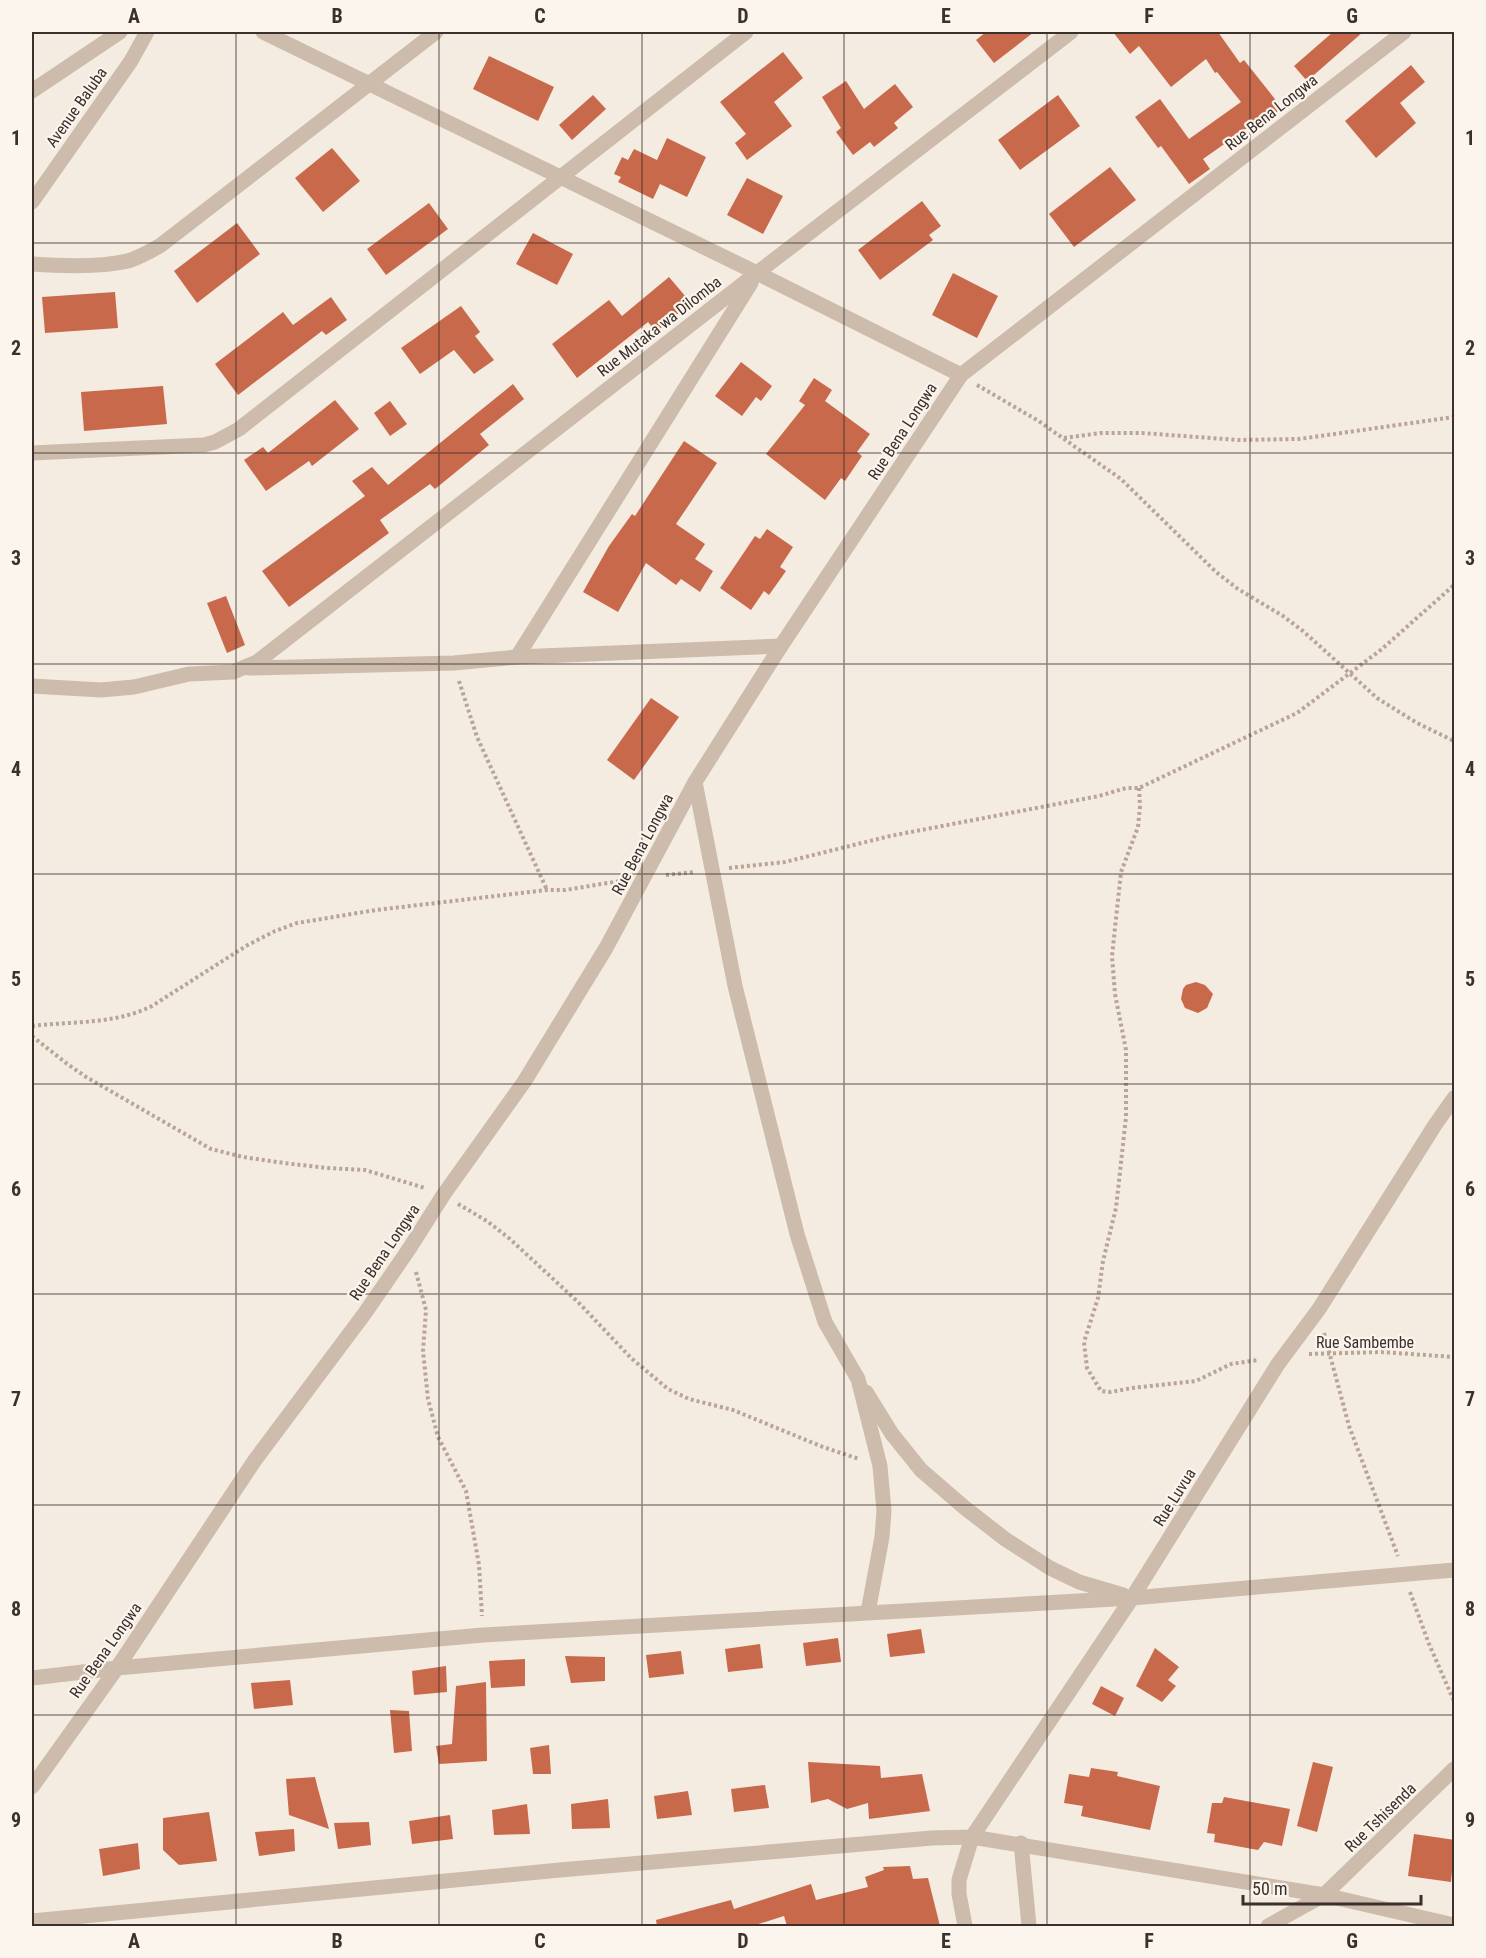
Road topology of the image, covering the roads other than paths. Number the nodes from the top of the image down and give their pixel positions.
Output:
1 (120, 32) edge
2 (147, 32) edge
3 (263, 32) edge
4 (436, 32) edge
5 (746, 32) edge
6 (1071, 32) edge
7 (1404, 32) edge
8 (369, 83) junction
9 (32, 91) edge
10 (561, 177) junction
11 (32, 202) edge
12 (32, 264) edge
13 (757, 273) junction
14 (961, 375) junction
15 (32, 453) edge
16 (782, 646) junction
17 (517, 657) junction
18 (246, 668) junction
19 (32, 686) edge
20 (695, 782) junction
21 (1455, 1098) edge
22 (858, 1379) junction
23 (1455, 1570) edge
24 (1132, 1598) junction
25 (867, 1612) junction
26 (117, 1668) junction
27 (32, 1678) edge
28 (1455, 1769) edge
29 (32, 1787) edge
30 (972, 1837) junction
31 (1021, 1844) junction
32 (1324, 1896) junction
33 (32, 1921) edge
34 (1455, 1925) edge
35 (965, 1926) edge
36 (1029, 1926) edge
37 (1268, 1926) edge

1 - 9 street
2 - 11 street, Avenue Baluba
3 - 8 street
4 - 8 street
5 - 10 street
6 - 13 street, Rue Mutaka wa Dilomba
7 - 14 street, Rue Bena Longwa
8 - 10 street
8 - 12 street
10 - 13 street
10 - 15 street
13 - 14 street
13 - 17 street
13 - 18 street, Rue Mutaka wa Dilomba
14 - 16 street, Rue Bena Longwa
16 - 17 street
16 - 20 street, Rue Bena Longwa
17 - 18 street
18 - 19 street
20 - 22 street
20 - 26 street, Rue Bena Longwa
21 - 24 street, Rue Luvua
22 - 24 street
22 - 25 street
23 - 24 street
24 - 25 street
24 - 30 street, Rue Luvua
25 - 26 street
26 - 27 street
26 - 29 street, Rue Bena Longwa
28 - 32 street, Rue Tshisenda
30 - 31 street
30 - 33 street
30 - 35 street, Rue Luvua
31 - 32 street
31 - 36 street
32 - 34 street
32 - 37 street, Rue Tshisenda

